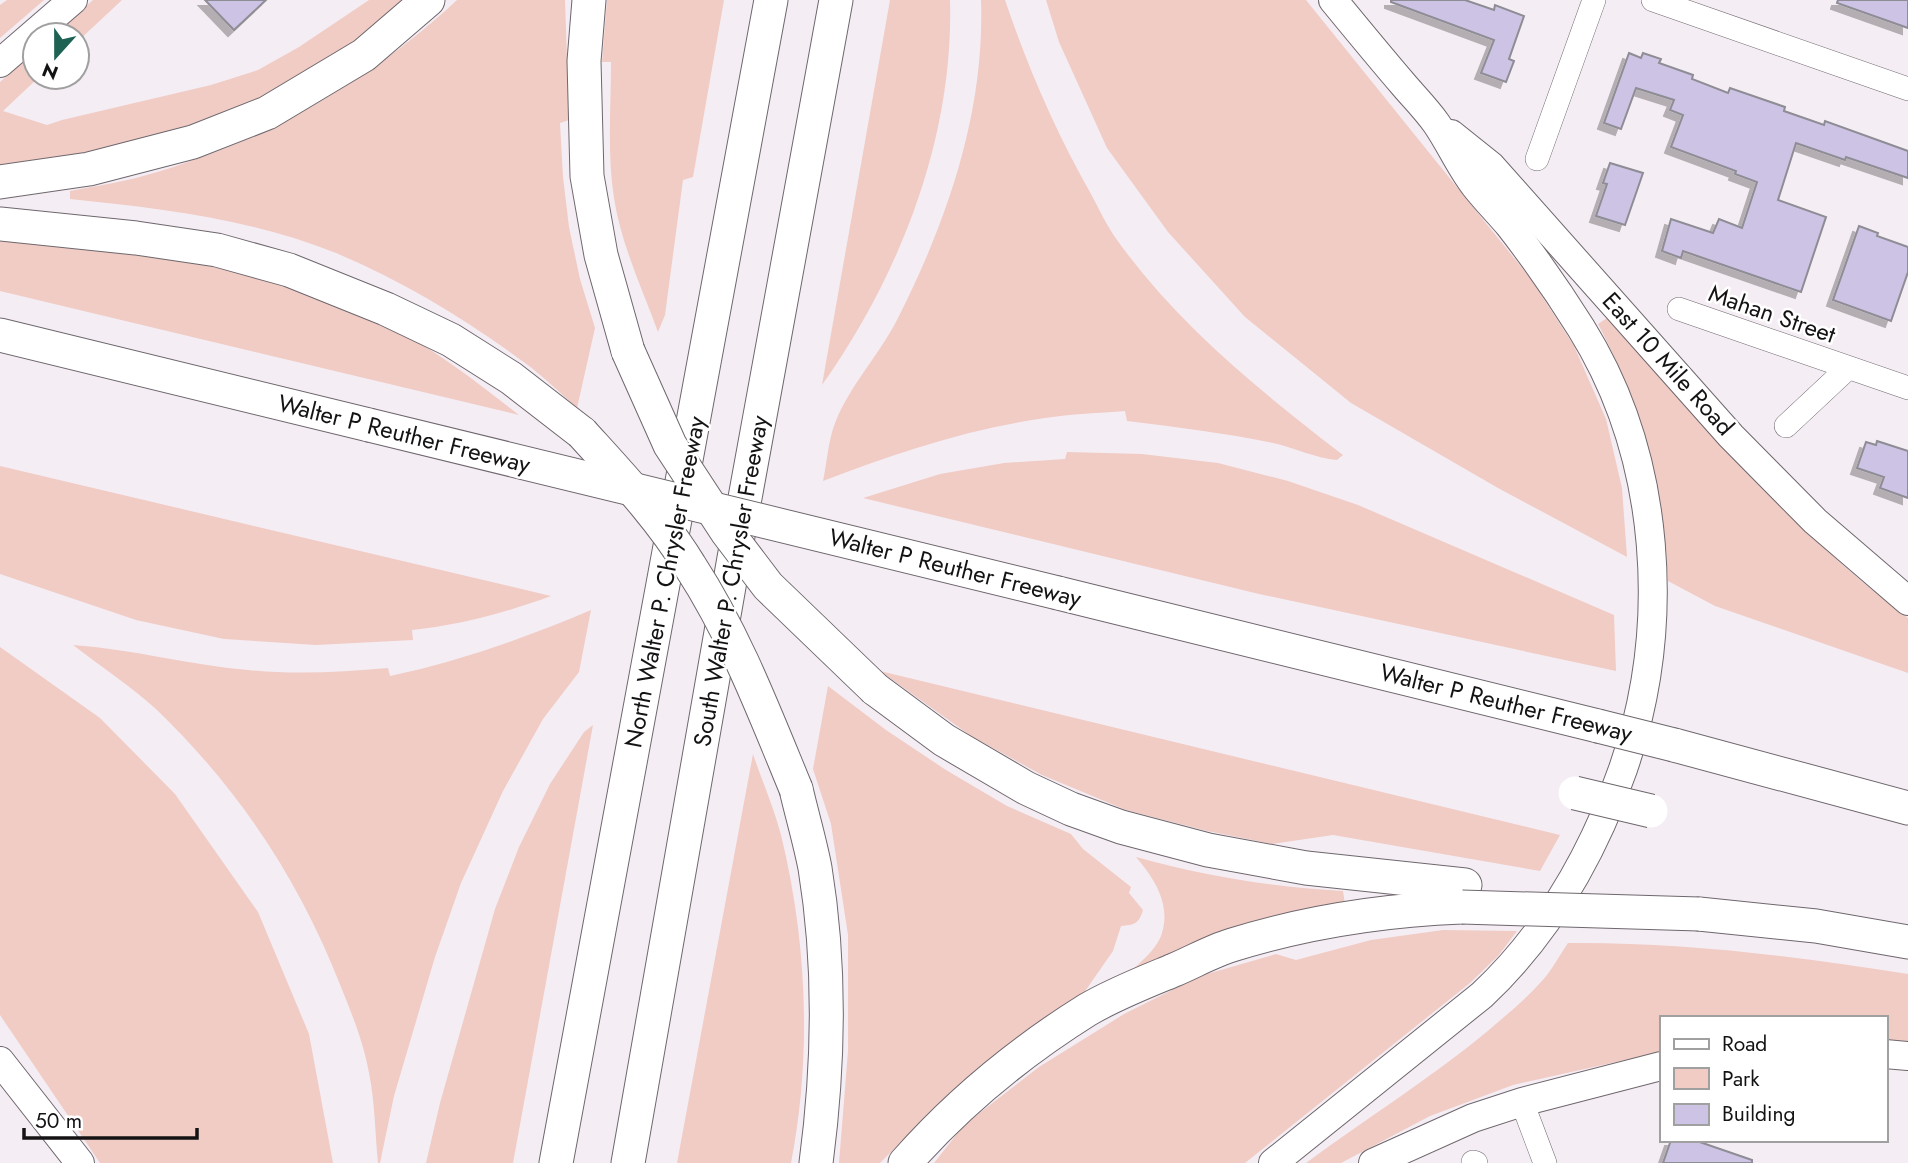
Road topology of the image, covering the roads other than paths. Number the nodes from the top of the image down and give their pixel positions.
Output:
1 (73, 0) edge
2 (428, 0) edge
3 (589, 0) edge
4 (771, 0) edge
5 (836, 0) edge
6 (1333, 0) edge
7 (1594, 0) edge
8 (1653, 0) edge
9 (0, 63) edge
10 (1908, 89) edge
11 (1435, 122) junction
12 (1537, 159) dead end
13 (0, 182) edge
14 (0, 224) edge
15 (1679, 309) dead end
16 (0, 335) edge
17 (1848, 368) junction
18 (1908, 388) edge
19 (1786, 426) dead end
20 (1908, 601) edge
21 (1575, 793) dead end
22 (1908, 808) edge
23 (1651, 811) dead end
24 (1463, 896) junction
25 (1908, 942) edge
26 (1887, 1055) edge
27 (1908, 1056) edge
28 (0, 1060) edge
29 (1660, 1066) edge
30 (1522, 1102) junction
31 (80, 1163) edge
32 (556, 1163) edge
33 (628, 1163) edge
34 (816, 1163) edge
35 (905, 1163) edge
36 (1273, 1163) edge
37 (1373, 1163) edge
38 (1545, 1163) edge

1 - 9 main road
2 - 13 highway
3 - 24 highway, bridge
4 - 32 highway, North Walter P. Chrysler Freeway
5 - 33 highway, South Walter P. Chrysler Freeway
6 - 11 main road
7 - 12 street
8 - 10 street
11 - 20 main road, East 10 Mile Road
11 - 36 main road
14 - 34 highway, bridge
15 - 17 street, Mahan Street
16 - 22 highway, Walter P Reuther Freeway, bridge
17 - 18 street, Mahan Street
17 - 19 street, Mahan Street
21 - 23 highway, bridge
24 - 25 highway, bridge
24 - 35 highway
26 - 27 main road
28 - 31 main road
29 - 30 main road
30 - 37 main road
30 - 38 street

